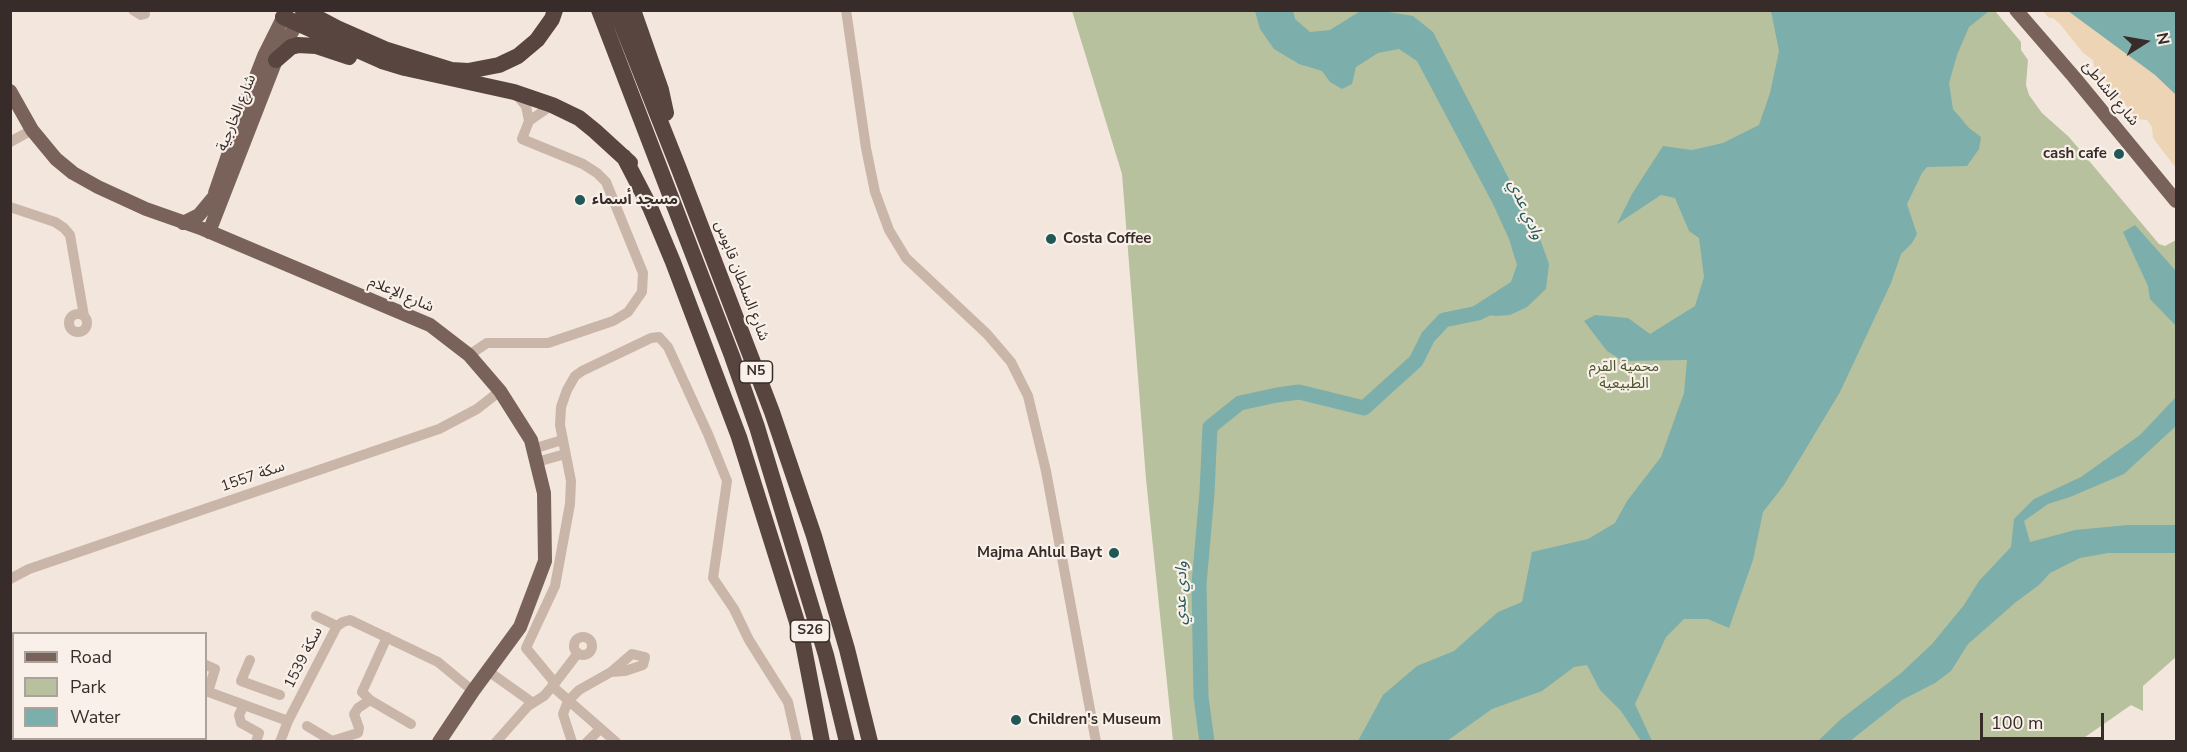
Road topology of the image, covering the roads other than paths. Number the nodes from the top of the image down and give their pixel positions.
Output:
1 (133, 10) edge
2 (333, 10) edge
3 (555, 10) edge
4 (598, 10) edge
5 (616, 10) edge
6 (633, 10) edge
7 (846, 10) edge
8 (2016, 10) edge
9 (145, 14) dead end
10 (296, 14) edge
11 (385, 56) junction
12 (276, 60) junction
13 (10, 91) edge
14 (514, 92) junction
15 (552, 105) junction
16 (529, 121) junction
17 (32, 130) junction
18 (10, 142) edge
19 (624, 157) junction
20 (679, 169) junction
21 (217, 201) junction
22 (2176, 201) edge
23 (10, 207) edge
24 (183, 223) junction
25 (206, 230) junction
26 (228, 240) junction
27 (84, 316) dead end
28 (469, 355) junction
29 (732, 356) junction
30 (500, 391) junction
31 (562, 440) junction
32 (565, 454) junction
33 (535, 456) junction
34 (787, 521) junction
35 (10, 579) edge
36 (316, 616) dead end
37 (337, 626) junction
38 (387, 637) junction
39 (578, 653) dead end
40 (250, 660) dead end
41 (207, 665) edge
42 (488, 671) junction
43 (611, 672) dead end
44 (554, 685) junction
45 (472, 691) junction
46 (207, 692) edge
47 (370, 700) junction
48 (568, 700) junction
49 (532, 703) junction
50 (244, 705) junction
51 (264, 712) junction
52 (288, 721) junction
53 (411, 724) dead end
54 (307, 726) dead end
55 (600, 729) junction
56 (256, 741) edge
57 (280, 741) edge
58 (439, 741) edge
59 (496, 741) edge
60 (572, 741) edge
61 (586, 741) edge
62 (616, 741) edge
63 (797, 741) edge
64 (822, 741) edge
65 (833, 741) edge
66 (847, 741) edge
67 (870, 741) edge
68 (1096, 741) edge

1 - 9 street
2 - 11 highway
3 - 11 highway
4 - 29 highway, N5
5 - 20 highway, شارع السلطان قابوس / N5
6 - 20 highway
7 - 68 street
8 - 22 main road, شارع الشاطئ
10 - 11 highway
10 - 12 main road, شارع الخارجية
10 - 21 main road, شارع الخارجية
11 - 12 highway
11 - 14 highway
12 - 21 main road, شارع الخارجية
13 - 17 main road, شارع الإعلام
14 - 15 highway
14 - 16 street
15 - 16 street
15 - 19 highway
16 - 28 street
17 - 18 street
17 - 24 main road, شارع الإعلام
19 - 29 highway
19 - 64 highway
20 - 67 highway, شارع السلطان قابوس / N5
21 - 24 main road
21 - 25 main road, شارع الخارجية
21 - 26 main road
23 - 27 street
24 - 25 main road, شارع الإعلام
25 - 26 main road, شارع الإعلام
26 - 28 main road, شارع الإعلام
28 - 30 main road, شارع الإعلام
29 - 34 highway, N5
30 - 33 main road, شارع الإعلام
30 - 35 street, سكة 1557
31 - 32 street
31 - 33 street
31 - 63 street
32 - 33 street
32 - 44 street
33 - 42 main road, شارع الإعلام
34 - 65 highway, S26
34 - 66 highway, N5
36 - 37 street
37 - 38 street, سكة 1539
37 - 52 street, سكة 1539
38 - 45 street, سكة 1539
38 - 47 street
39 - 44 street
40 - 51 street
41 - 46 street
42 - 45 main road, شارع الإعلام
42 - 49 street
43 - 48 street
44 - 48 street
44 - 49 street
45 - 58 main road, شارع الإعلام
46 - 50 street
47 - 53 street
47 - 54 street
48 - 55 street
48 - 60 street
49 - 59 street
50 - 51 street
50 - 56 street
51 - 52 street
52 - 57 street, سكة 1539
55 - 61 street
55 - 62 street

